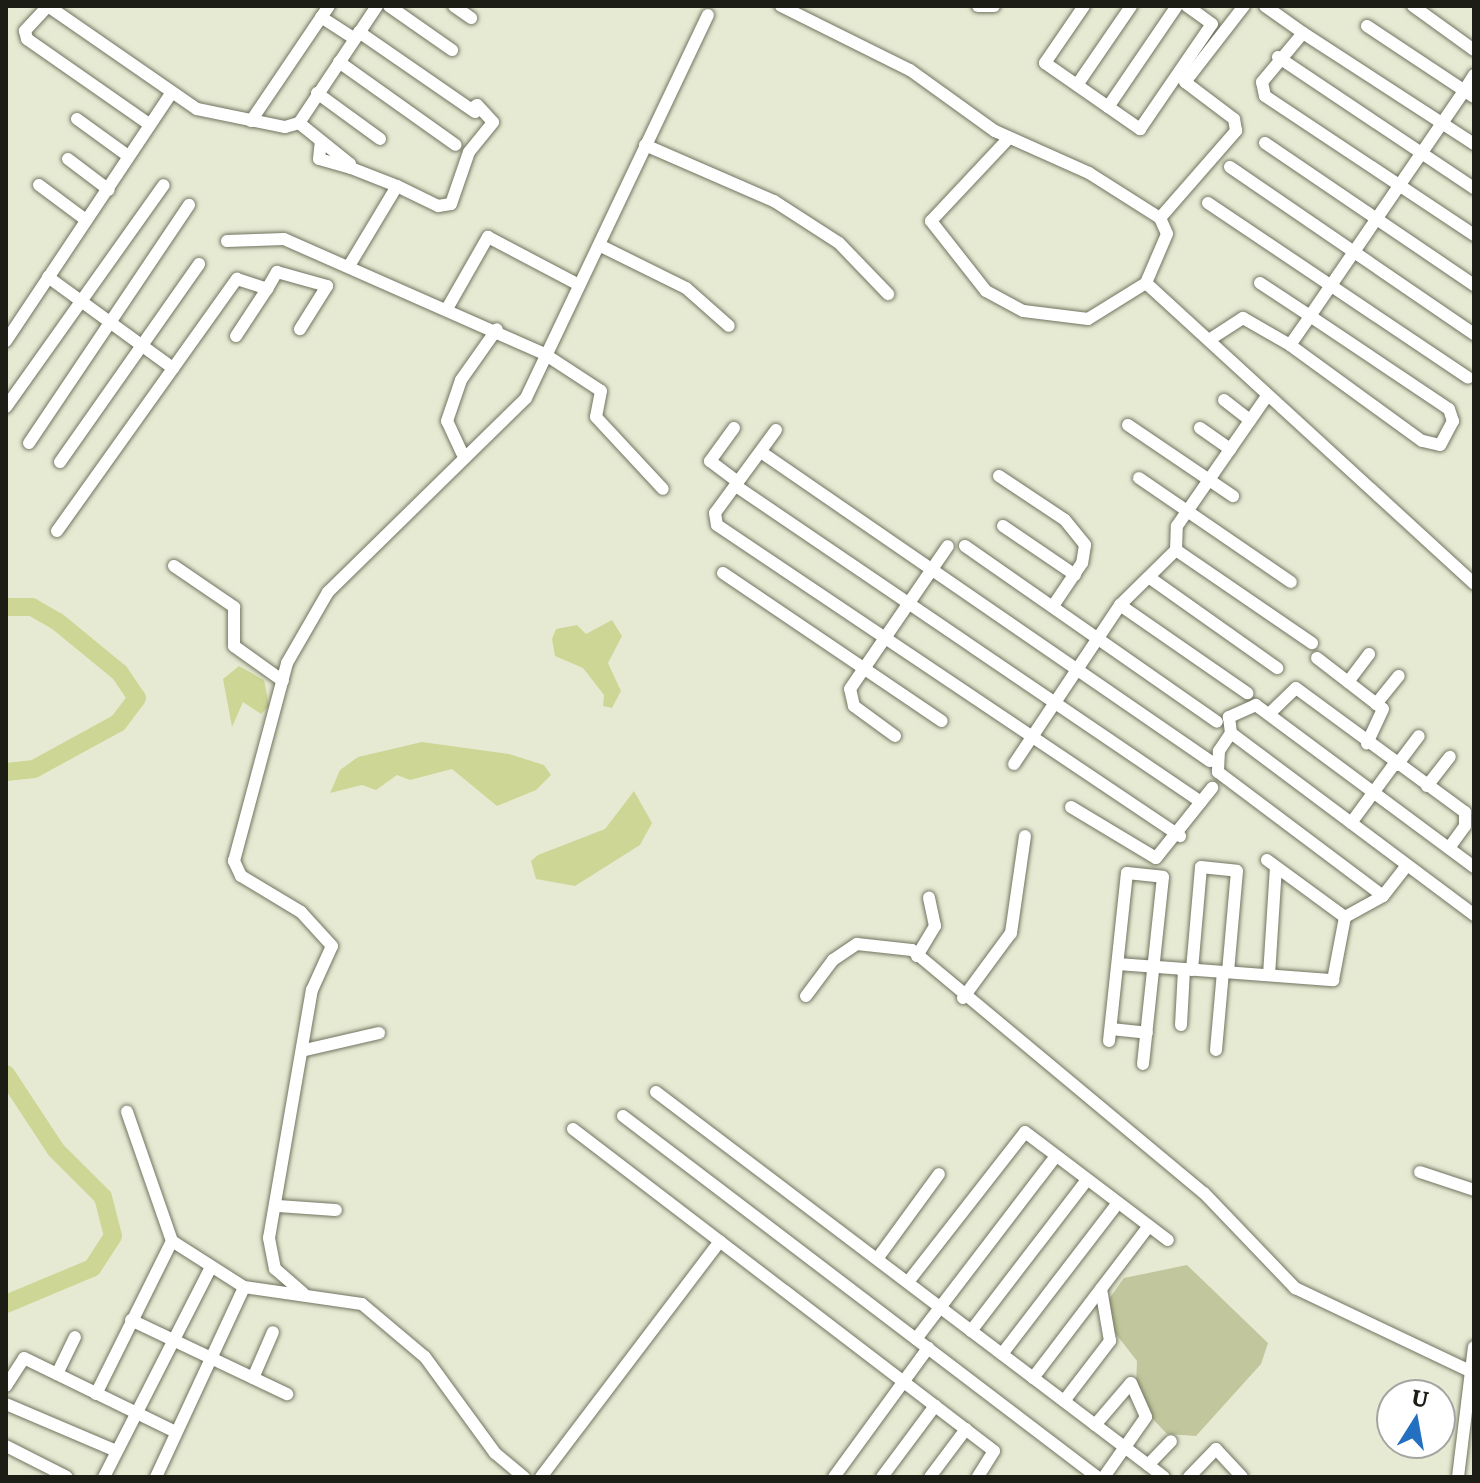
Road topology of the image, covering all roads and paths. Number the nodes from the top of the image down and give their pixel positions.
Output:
1 (48, 6) edge
2 (377, 6) edge
3 (389, 6) edge
4 (454, 6) edge
5 (781, 6) edge
6 (978, 6) edge
7 (994, 6) edge
8 (1084, 6) edge
9 (1131, 6) edge
10 (1177, 6) edge
11 (1187, 6) edge
12 (1244, 6) edge
13 (1265, 6) edge
14 (1413, 6) edge
15 (325, 11) edge
16 (708, 15) dead end
17 (471, 18) dead end
18 (1367, 26) dead end
19 (1303, 33) junction
20 (357, 35) junction
21 (452, 50) dead end
22 (1474, 50) edge
23 (1278, 57) junction
24 (339, 62) junction
25 (1474, 75) edge
26 (1077, 85) junction
27 (317, 93) junction
28 (171, 94) junction
29 (1469, 94) edge
30 (1108, 107) junction
31 (77, 119) dead end
32 (251, 121) junction
33 (299, 123) junction
34 (1443, 123) junction
35 (149, 124) junction
36 (1009, 138) junction
37 (380, 139) dead end
38 (1265, 143) dead end
39 (1474, 144) edge
40 (456, 145) dead end
41 (645, 145) junction
42 (1422, 152) junction
43 (127, 155) junction
44 (68, 159) dead end
45 (1230, 167) dead end
46 (1401, 184) junction
47 (39, 185) dead end
48 (164, 185) dead end
49 (397, 186) junction
50 (1474, 188) edge
51 (109, 190) junction
52 (1208, 203) dead end
53 (189, 205) dead end
54 (1160, 218) junction
55 (1377, 218) junction
56 (86, 220) junction
57 (1474, 235) edge
58 (227, 241) dead end
59 (601, 246) junction
60 (1354, 251) junction
61 (199, 264) dead end
62 (349, 266) junction
63 (48, 277) junction
64 (1146, 283) junction
65 (1260, 283) dead end
66 (579, 285) junction
67 (1330, 285) junction
68 (1474, 285) edge
69 (267, 289) junction
70 (888, 294) dead end
71 (79, 303) junction
72 (448, 307) junction
73 (1310, 316) junction
74 (107, 320) junction
75 (729, 326) dead end
76 (300, 329) dead end
77 (497, 329) junction
78 (1474, 334) edge
79 (236, 336) dead end
80 (1212, 338) junction
81 (6, 341) edge
82 (1290, 345) junction
83 (141, 346) junction
84 (543, 353) junction
85 (173, 368) junction
86 (1468, 378) dead end
87 (1265, 399) junction
88 (1224, 400) dead end
89 (6, 407) edge
90 (1250, 420) junction
91 (1128, 425) dead end
92 (734, 428) dead end
93 (1200, 428) dead end
94 (776, 430) dead end
95 (29, 443) dead end
96 (1230, 449) junction
97 (761, 452) junction
98 (462, 453) junction
99 (60, 462) dead end
100 (999, 476) dead end
101 (1139, 478) dead end
102 (1210, 481) junction
103 (737, 484) junction
104 (663, 489) dead end
105 (1233, 496) dead end
106 (1188, 512) junction
107 (1003, 526) dead end
108 (57, 531) dead end
109 (948, 546) dead end
110 (965, 546) dead end
111 (1176, 550) junction
112 (174, 566) dead end
113 (932, 569) junction
114 (723, 573) dead end
115 (1075, 575) junction
116 (1150, 578) junction
117 (1291, 582) dead end
118 (1474, 584) edge
119 (909, 603) junction
120 (1120, 605) junction
121 (1053, 606) junction
122 (886, 636) junction
123 (1097, 637) junction
124 (1312, 643) dead end
125 (1369, 654) dead end
126 (1317, 658) dead end
127 (1075, 667) junction
128 (864, 668) junction
129 (1277, 668) dead end
130 (1399, 676) dead end
131 (283, 681) junction
132 (1348, 682) junction
133 (1247, 693) dead end
134 (1054, 701) junction
135 (1376, 704) junction
136 (1269, 714) junction
137 (942, 721) dead end
138 (1217, 722) dead end
139 (1231, 733) junction
140 (1032, 735) junction
141 (895, 736) dead end
142 (1419, 736) dead end
143 (1367, 743) junction
144 (1450, 757) dead end
145 (1210, 761) dead end
146 (1014, 764) dead end
147 (1396, 764) junction
148 (1427, 786) junction
149 (1212, 788) dead end
150 (1374, 792) junction
151 (1201, 802) junction
152 (1071, 807) dead end
153 (1351, 823) junction
154 (1025, 836) dead end
155 (1180, 836) junction
156 (1449, 848) junction
157 (1407, 865) junction
158 (1474, 867) edge
159 (1383, 896) junction
160 (929, 898) dead end
161 (1474, 915) edge
162 (1345, 917) junction
163 (917, 956) junction
164 (1118, 964) junction
165 (1155, 967) junction
166 (1188, 969) junction
167 (1226, 972) junction
168 (1269, 975) junction
169 (806, 996) dead end
170 (963, 998) junction
171 (1181, 1025) dead end
172 (379, 1033) dead end
173 (1147, 1033) junction
174 (305, 1050) junction
175 (1216, 1050) dead end
176 (1143, 1064) dead end
177 (656, 1092) dead end
178 (127, 1112) dead end
179 (623, 1116) dead end
180 (573, 1129) dead end
181 (1056, 1156) junction
182 (1420, 1172) dead end
183 (939, 1174) dead end
184 (1087, 1180) junction
185 (1474, 1190) edge
186 (1118, 1203) junction
187 (277, 1206) junction
188 (336, 1210) dead end
189 (1149, 1226) junction
190 (1168, 1240) dead end
191 (172, 1241) junction
192 (720, 1241) junction
193 (877, 1259) junction
194 (211, 1267) junction
195 (908, 1282) junction
196 (244, 1287) junction
197 (1101, 1289) junction
198 (303, 1293) junction
199 (940, 1307) junction
200 (131, 1320) junction
201 (971, 1331) junction
202 (273, 1332) dead end
203 (75, 1337) dead end
204 (171, 1339) junction
205 (916, 1339) junction
206 (1474, 1347) edge
207 (928, 1348) junction
208 (1002, 1354) junction
209 (213, 1358) junction
210 (1471, 1372) edge
211 (57, 1374) junction
212 (253, 1378) junction
213 (1033, 1378) junction
214 (903, 1381) junction
215 (6, 1386) edge
216 (96, 1394) junction
217 (287, 1394) dead end
218 (1064, 1401) junction
219 (6, 1404) edge
220 (935, 1406) junction
221 (133, 1412) junction
222 (1095, 1425) junction
223 (966, 1429) junction
224 (176, 1432) junction
225 (1171, 1441) dead end
226 (6, 1446) edge
227 (1125, 1448) junction
228 (116, 1451) junction
229 (1148, 1465) junction
230 (67, 1477) edge
231 (104, 1477) edge
232 (156, 1477) edge
233 (524, 1477) edge
234 (541, 1477) edge
235 (834, 1477) edge
236 (882, 1477) edge
237 (930, 1477) edge
238 (978, 1477) edge
239 (1097, 1477) edge
240 (1104, 1477) edge
241 (1164, 1477) edge
242 (1189, 1477) edge
243 (1242, 1477) edge
244 (1458, 1477) edge

1 - 28 street
1 - 35 street
2 - 20 street
3 - 21 street
4 - 17 street
5 - 36 street
6 - 7 street
8 - 26 street
9 - 26 street
10 - 30 street
11 - 30 street
12 - 54 street
13 - 19 street
14 - 22 street
15 - 20 street
15 - 32 street
16 - 41 street
18 - 29 street
19 - 23 street
19 - 34 street
20 - 24 street
20 - 49 street
23 - 42 street
23 - 46 street
24 - 27 street
24 - 40 street
25 - 29 street
26 - 30 street
27 - 33 street
27 - 37 street
28 - 32 street
28 - 35 street
29 - 34 street
31 - 43 street
32 - 33 street
33 - 49 street
34 - 39 street
34 - 42 street
35 - 43 street
36 - 54 street
36 - 64 street
38 - 55 street
41 - 59 street
41 - 70 street
42 - 46 street
42 - 50 street
43 - 51 street
44 - 51 street
45 - 60 street
46 - 55 street
46 - 57 street
47 - 56 street
48 - 71 street
49 - 62 street
51 - 56 street
52 - 67 street
53 - 74 street
54 - 64 street
55 - 60 street
55 - 68 street
56 - 63 street
58 - 62 street
59 - 66 street
59 - 75 street
60 - 67 street
60 - 78 street
61 - 83 street
62 - 72 street
63 - 71 street
63 - 81 street
64 - 80 street
65 - 73 street
66 - 72 street
66 - 84 street
67 - 73 street
67 - 86 street
69 - 76 street
69 - 79 street
69 - 85 street
71 - 74 street
71 - 89 street
72 - 77 street
73 - 82 street
73 - 82 street
74 - 83 street
74 - 95 street
77 - 84 street
77 - 98 street
80 - 82 street
80 - 87 street
83 - 85 street
83 - 99 street
84 - 98 street
84 - 104 street
85 - 108 street
87 - 90 street
87 - 118 street
88 - 90 street
90 - 96 street
91 - 102 street
92 - 103 street
93 - 96 street
94 - 97 street
96 - 102 street
97 - 103 street
97 - 113 street
98 - 131 street
100 - 115 street
101 - 106 street
102 - 105 street
102 - 106 street
103 - 119 street
103 - 122 street
106 - 111 street
106 - 117 street
107 - 115 street
109 - 113 street
110 - 121 street
111 - 116 street
111 - 124 street
112 - 131 street
113 - 119 street
113 - 127 street
114 - 128 street
115 - 121 street
116 - 120 street
116 - 129 street
119 - 122 street
119 - 134 street
120 - 123 street
120 - 133 street
121 - 123 street
122 - 128 street
122 - 140 street
123 - 127 street
123 - 138 street
125 - 132 street
126 - 132 street
127 - 134 street
127 - 145 street
128 - 137 street
128 - 141 street
130 - 135 street
131 - 174 street
132 - 135 street
134 - 140 street
134 - 151 street
135 - 143 street
136 - 139 street
136 - 143 street
136 - 150 street
139 - 153 street
139 - 159 street
140 - 146 street
140 - 155 street
142 - 147 street
143 - 147 street
144 - 148 street
147 - 148 street
147 - 150 street
148 - 156 street
149 - 151 street
150 - 153 street
150 - 156 street
151 - 155 street
152 - 155 street
153 - 157 street
154 - 170 street
156 - 158 street
157 - 159 street
157 - 161 street
159 - 162 street
160 - 163 street
162 - 168 street
162 - 168 street
163 - 169 street
163 - 170 street
164 - 165 street
164 - 165 street
164 - 173 street
165 - 166 street
165 - 173 street
166 - 167 street
166 - 167 street
166 - 171 street
167 - 168 street
167 - 175 street
170 - 210 street
172 - 174 street
173 - 176 street
174 - 187 street
177 - 193 street
178 - 191 street
179 - 205 street
180 - 192 street
181 - 184 street
181 - 195 street
181 - 199 street
182 - 185 street
183 - 193 street
184 - 186 street
184 - 201 street
186 - 189 street
186 - 208 street
187 - 188 street
187 - 198 street
189 - 190 street
189 - 197 street
191 - 194 street
191 - 200 street
192 - 214 street
192 - 234 street
193 - 195 street
194 - 196 street
194 - 204 street
195 - 199 street
196 - 198 street
196 - 209 street
197 - 213 street
197 - 218 street
198 - 233 street
199 - 201 street
199 - 205 street
200 - 204 street
200 - 216 street
201 - 208 street
202 - 212 street
203 - 211 street
204 - 209 street
204 - 221 street
205 - 207 street
206 - 210 street
207 - 214 street
207 - 239 street
208 - 213 street
209 - 212 street
209 - 224 street
210 - 244 street
211 - 215 street
211 - 216 street
212 - 217 street
213 - 218 street
214 - 220 street
214 - 235 street
216 - 221 street
218 - 222 street
219 - 228 street
220 - 223 street
220 - 236 street
221 - 224 street
221 - 228 street
222 - 227 street
222 - 227 street
223 - 237 street
223 - 238 street
224 - 232 street
225 - 229 street
226 - 230 street
227 - 229 street
227 - 240 street
228 - 231 street
229 - 241 street
242 - 243 street

